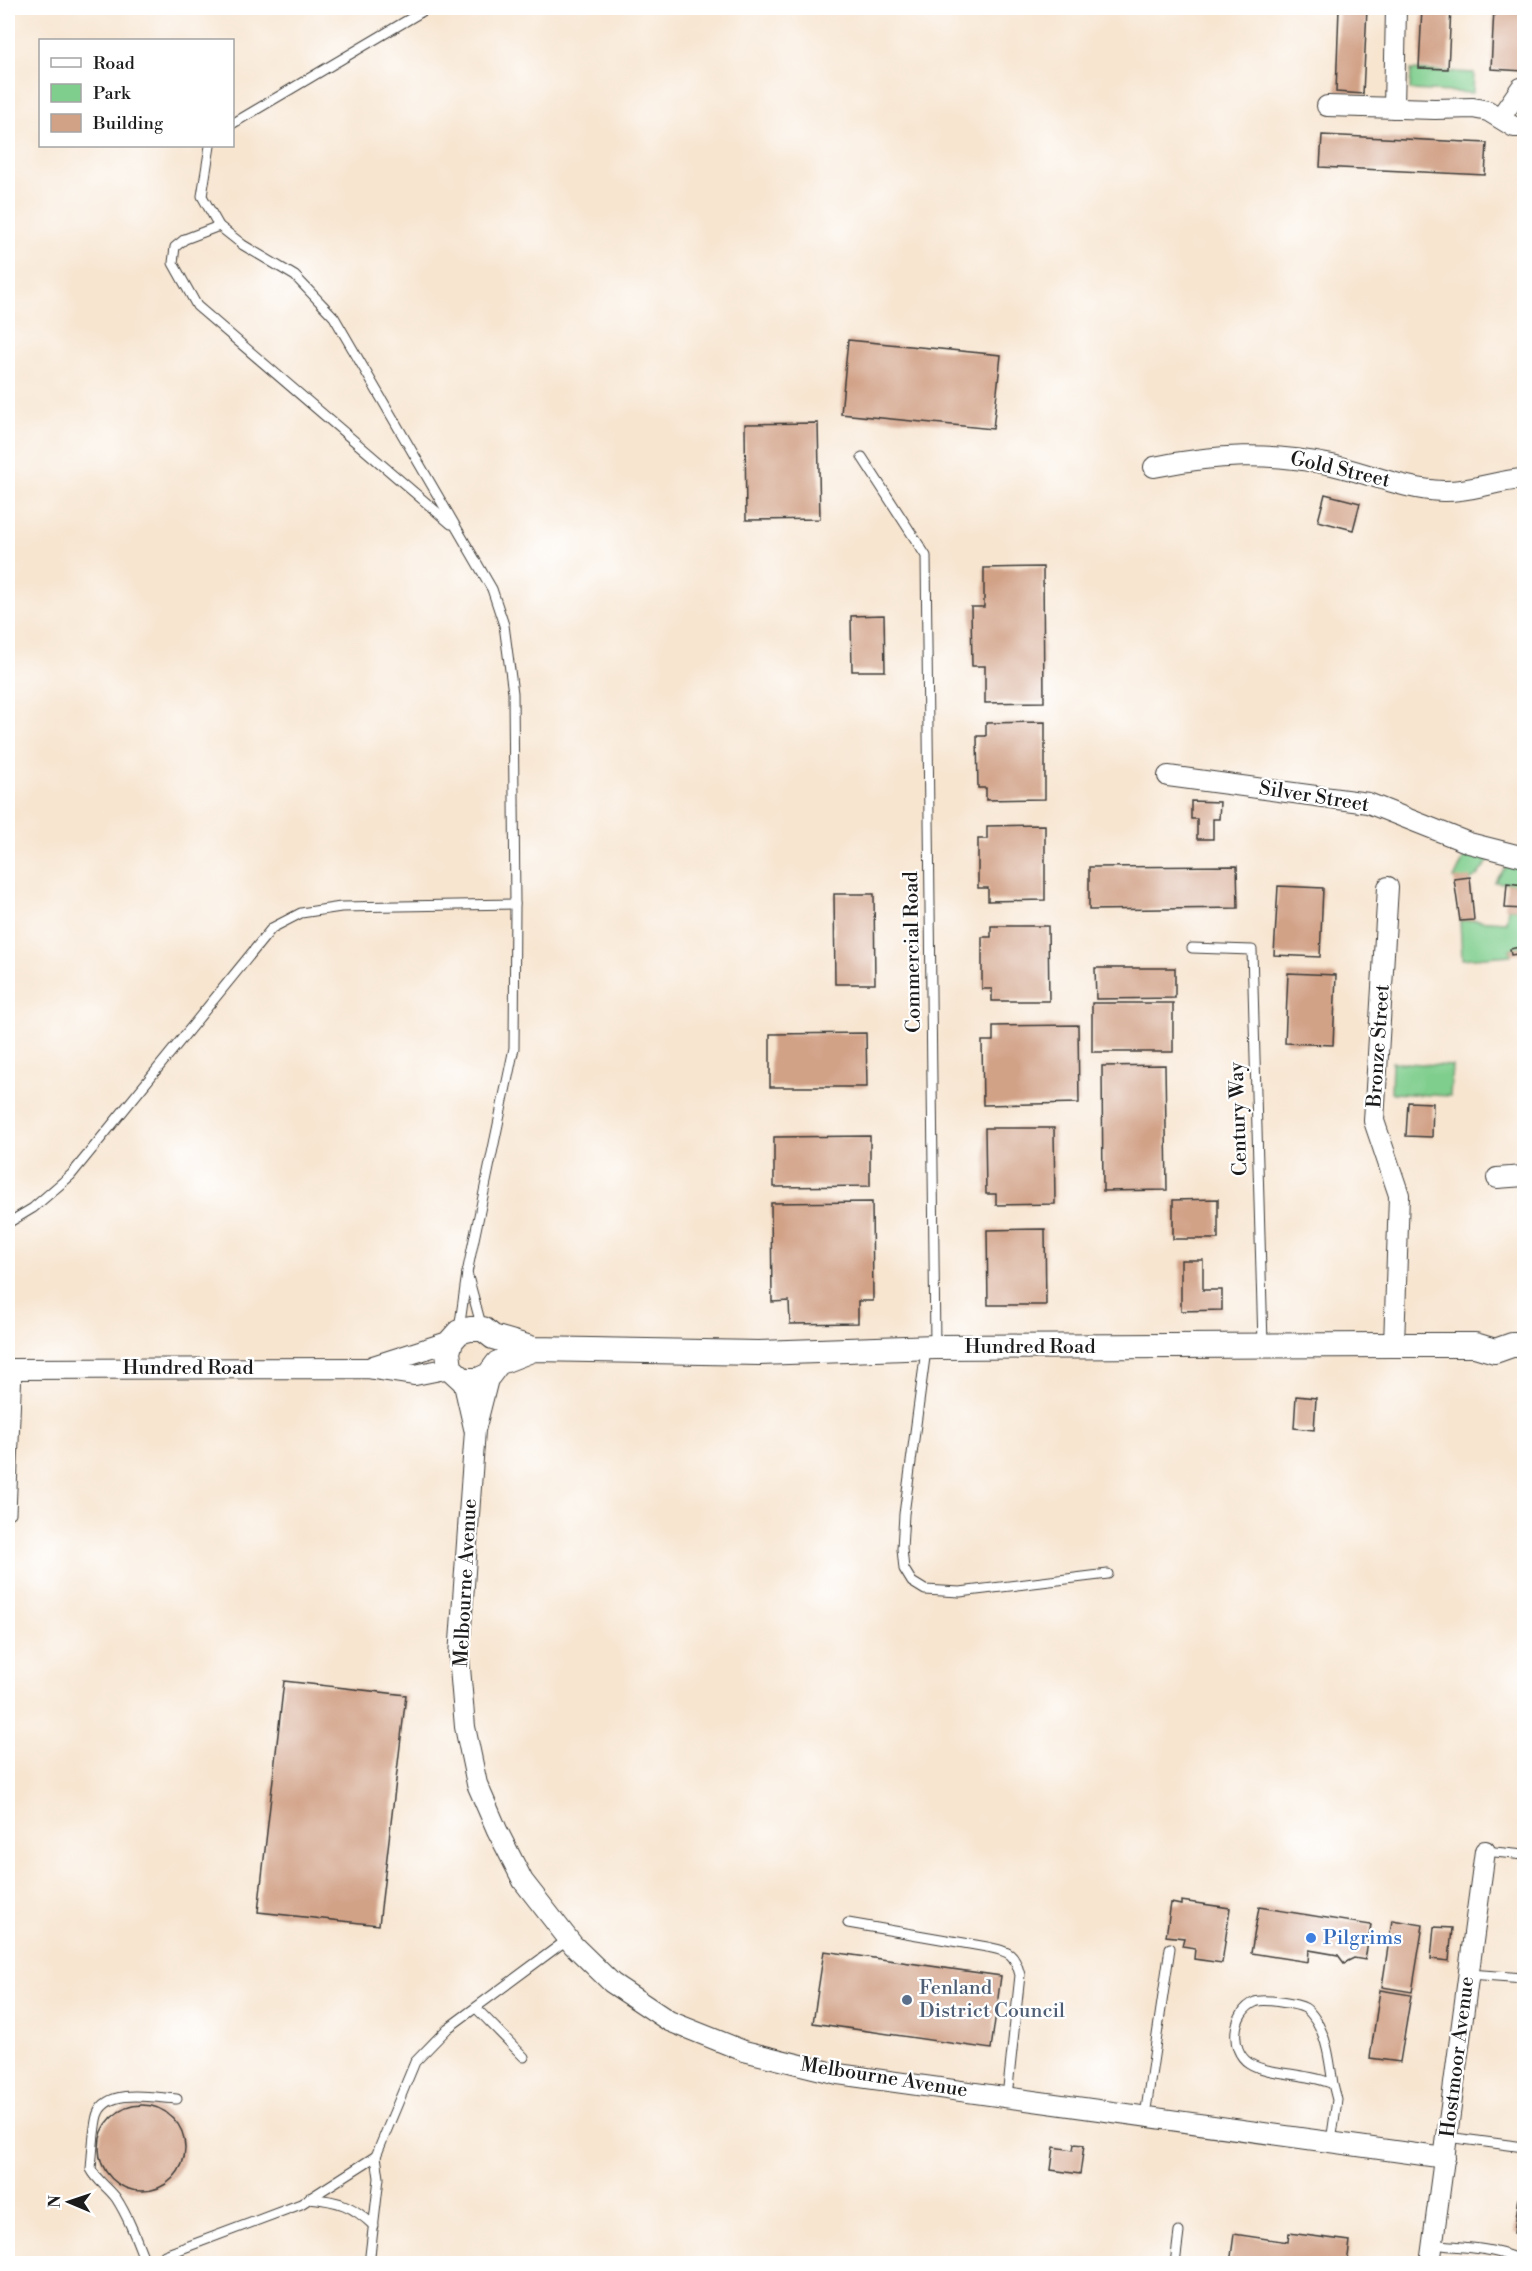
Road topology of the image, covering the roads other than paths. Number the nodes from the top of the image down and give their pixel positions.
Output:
1 (428, 8) edge
2 (1396, 8) edge
3 (1524, 88) edge
4 (1327, 106) dead end
5 (1394, 108) junction
6 (1500, 118) junction
7 (234, 123) edge
8 (1524, 127) edge
9 (210, 147) edge
10 (219, 226) junction
11 (862, 457) dead end
12 (1154, 467) dead end
13 (1524, 479) edge
14 (458, 530) junction
15 (1168, 776) dead end
16 (1524, 857) edge
17 (1388, 887) dead end
18 (516, 904) junction
19 (1192, 948) dead end
20 (1524, 1176) edge
21 (1497, 1178) dead end
22 (8, 1223) edge
23 (467, 1273) junction
24 (488, 1333) junction
25 (455, 1337) junction
26 (1394, 1345) junction
27 (1524, 1345) edge
28 (931, 1347) junction
29 (1264, 1347) junction
30 (534, 1349) junction
31 (368, 1368) junction
32 (12, 1369) edge
33 (493, 1369) junction
34 (457, 1374) junction
35 (475, 1430) junction
36 (8, 1512) edge
37 (1107, 1574) dead end
38 (1485, 1851) joint
39 (1524, 1855) edge
40 (848, 1923) dead end
41 (568, 1939) junction
42 (1170, 1948) dead end
43 (1469, 1974) junction
44 (1524, 1978) edge
45 (476, 2008) junction
46 (524, 2057) dead end
47 (1333, 2084) junction
48 (1007, 2097) junction
49 (177, 2099) dead end
50 (1145, 2116) junction
51 (1448, 2137) junction
52 (1330, 2142) junction
53 (1524, 2147) edge
54 (376, 2157) junction
55 (1445, 2158) junction
56 (309, 2198) junction
57 (374, 2226) junction
58 (1179, 2232) dead end
59 (1431, 2254) edge
60 (1524, 2263) edge
61 (146, 2264) edge
62 (152, 2264) edge
63 (369, 2264) edge
64 (1175, 2264) edge

1 - 7 lane
2 - 5 street
3 - 6 street
4 - 5 street
5 - 6 street
6 - 8 street
9 - 10 lane
10 - 14 lane
10 - 14 lane
11 - 28 lane, Commercial Road
12 - 13 street, Gold Street
14 - 18 lane
15 - 16 street, Silver Street
17 - 26 street, Bronze Street
18 - 22 lane
18 - 23 lane
19 - 29 lane, Century Way
20 - 21 street
23 - 24 lane
23 - 25 lane
24 - 25 street, Hundred Road
24 - 30 street, Hundred Road
24 - 33 street
25 - 31 street, Hundred Road
25 - 34 street
26 - 27 street, Hundred Road
26 - 29 street, Hundred Road
28 - 29 street, Hundred Road
28 - 30 street, Hundred Road
28 - 37 lane, Commercial Road
30 - 33 street, Hundred Road
31 - 32 street, Hundred Road
31 - 34 street, Hundred Road
32 - 36 lane
33 - 34 street, Hundred Road
33 - 35 street, Melbourne Avenue
34 - 35 street, Melbourne Avenue
35 - 41 street, Melbourne Avenue
38 - 39 lane
38 - 43 street, Hostmoor Avenue
40 - 48 lane
41 - 45 lane
41 - 48 street, Melbourne Avenue
42 - 50 lane
43 - 44 lane
43 - 51 street, Hostmoor Avenue
45 - 46 lane
45 - 54 lane
47 - 47 lane
47 - 52 lane
48 - 50 street, Melbourne Avenue
49 - 61 lane
50 - 52 street, Melbourne Avenue
51 - 53 lane
51 - 55 street, Hostmoor Avenue
52 - 55 street, Melbourne Avenue
54 - 56 lane
54 - 57 lane
55 - 59 street, Hostmoor Avenue
56 - 57 lane
56 - 62 lane
57 - 63 lane
58 - 64 lane
59 - 60 lane

